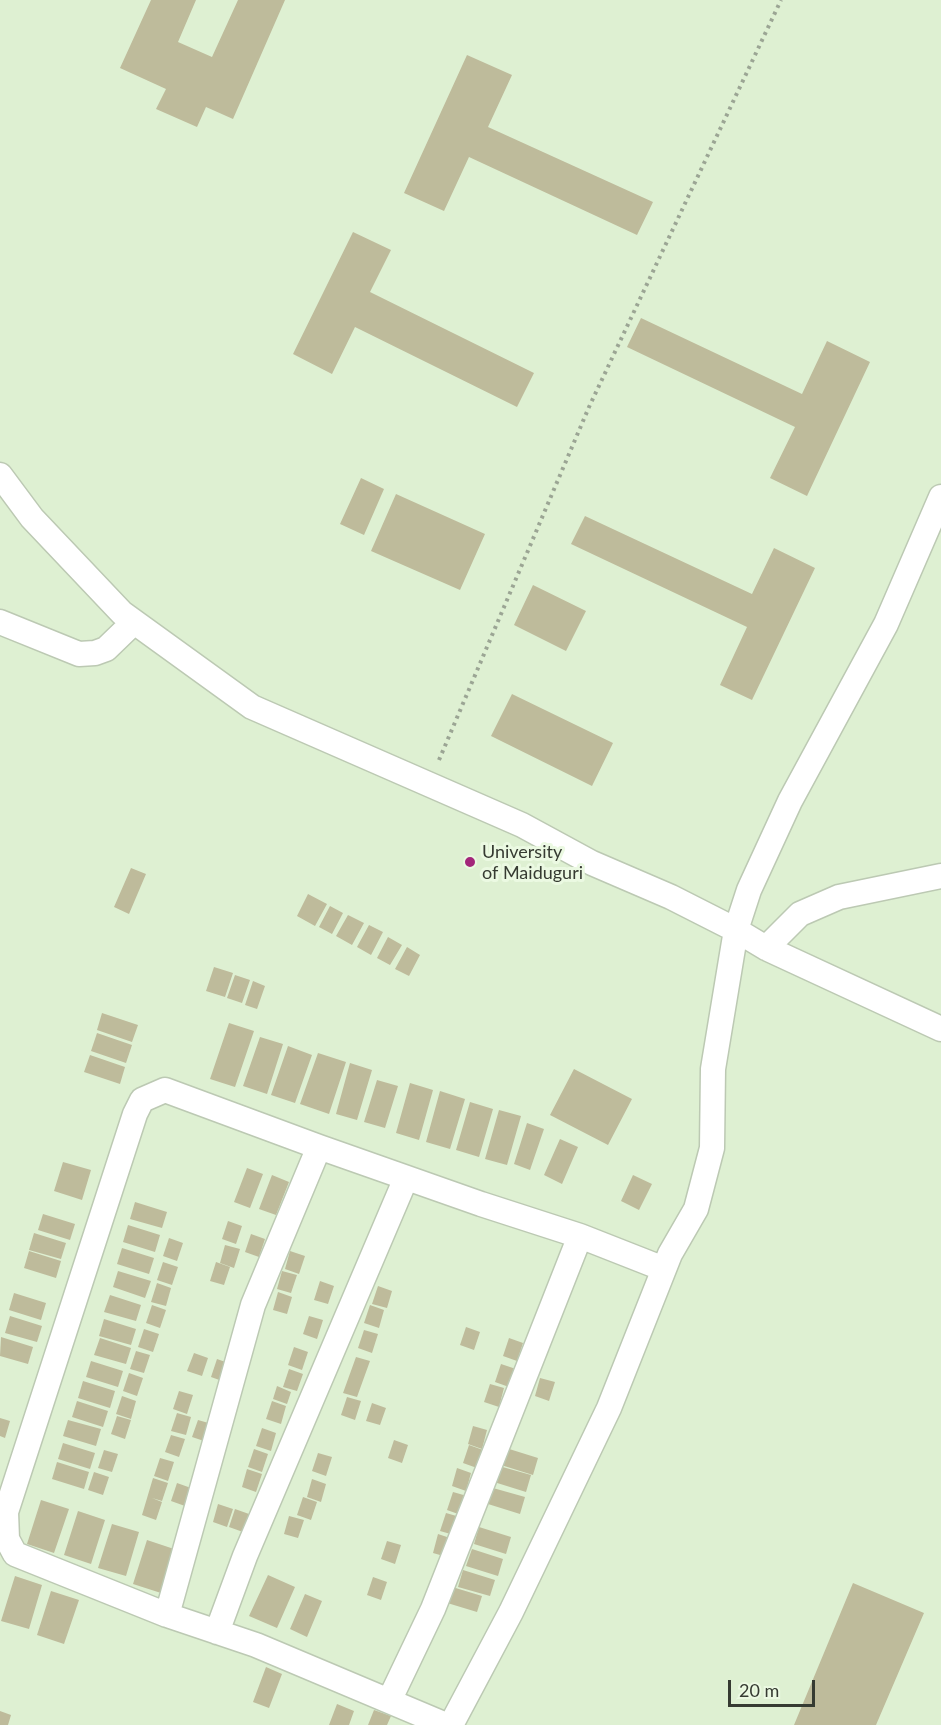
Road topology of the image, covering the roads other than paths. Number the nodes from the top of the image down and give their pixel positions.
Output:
1 (0, 475) edge
2 (941, 497) edge
3 (0, 622) edge
4 (134, 622) junction
5 (941, 876) edge
6 (736, 930) junction
7 (766, 948) junction
8 (941, 1029) edge
9 (319, 1147) junction
10 (406, 1178) junction
11 (580, 1236) junction
12 (664, 1269) junction
13 (167, 1615) junction
14 (218, 1632) junction
15 (389, 1701) junction
16 (446, 1725) edge
17 (451, 1725) edge

1 - 4 street
2 - 6 street
3 - 4 street
4 - 6 street
5 - 7 street
6 - 7 street
6 - 12 street
7 - 8 street
9 - 10 street
9 - 13 street
9 - 13 street
10 - 11 street
10 - 14 street
11 - 12 street
11 - 15 street
12 - 17 street
13 - 14 street
14 - 15 street
15 - 16 street

